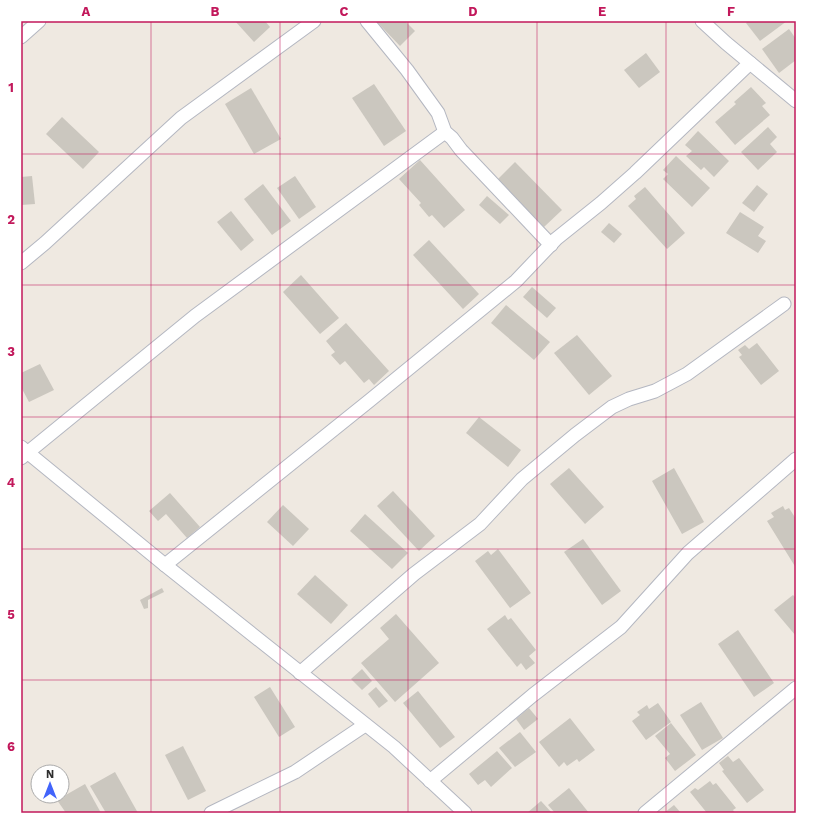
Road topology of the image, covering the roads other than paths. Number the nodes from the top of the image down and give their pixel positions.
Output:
1 (40, 21) edge
2 (314, 21) edge
3 (367, 21) edge
4 (702, 21) edge
5 (21, 37) edge
6 (750, 63) junction
7 (796, 101) edge
8 (445, 132) junction
9 (551, 245) junction
10 (21, 263) edge
11 (784, 304) dead end
12 (23, 453) edge
13 (796, 459) edge
14 (165, 565) junction
15 (300, 673) junction
16 (796, 688) edge
17 (365, 724) junction
18 (430, 781) junction
19 (211, 813) edge
20 (465, 813) edge
21 (645, 813) edge

1 - 5 street
2 - 10 street
3 - 8 street
4 - 6 street
6 - 7 street
6 - 9 street
8 - 9 street
8 - 12 street
9 - 14 street
11 - 15 street
12 - 14 street
13 - 18 street
14 - 15 street
15 - 17 street
16 - 21 street
17 - 18 street
17 - 19 street
18 - 20 street

